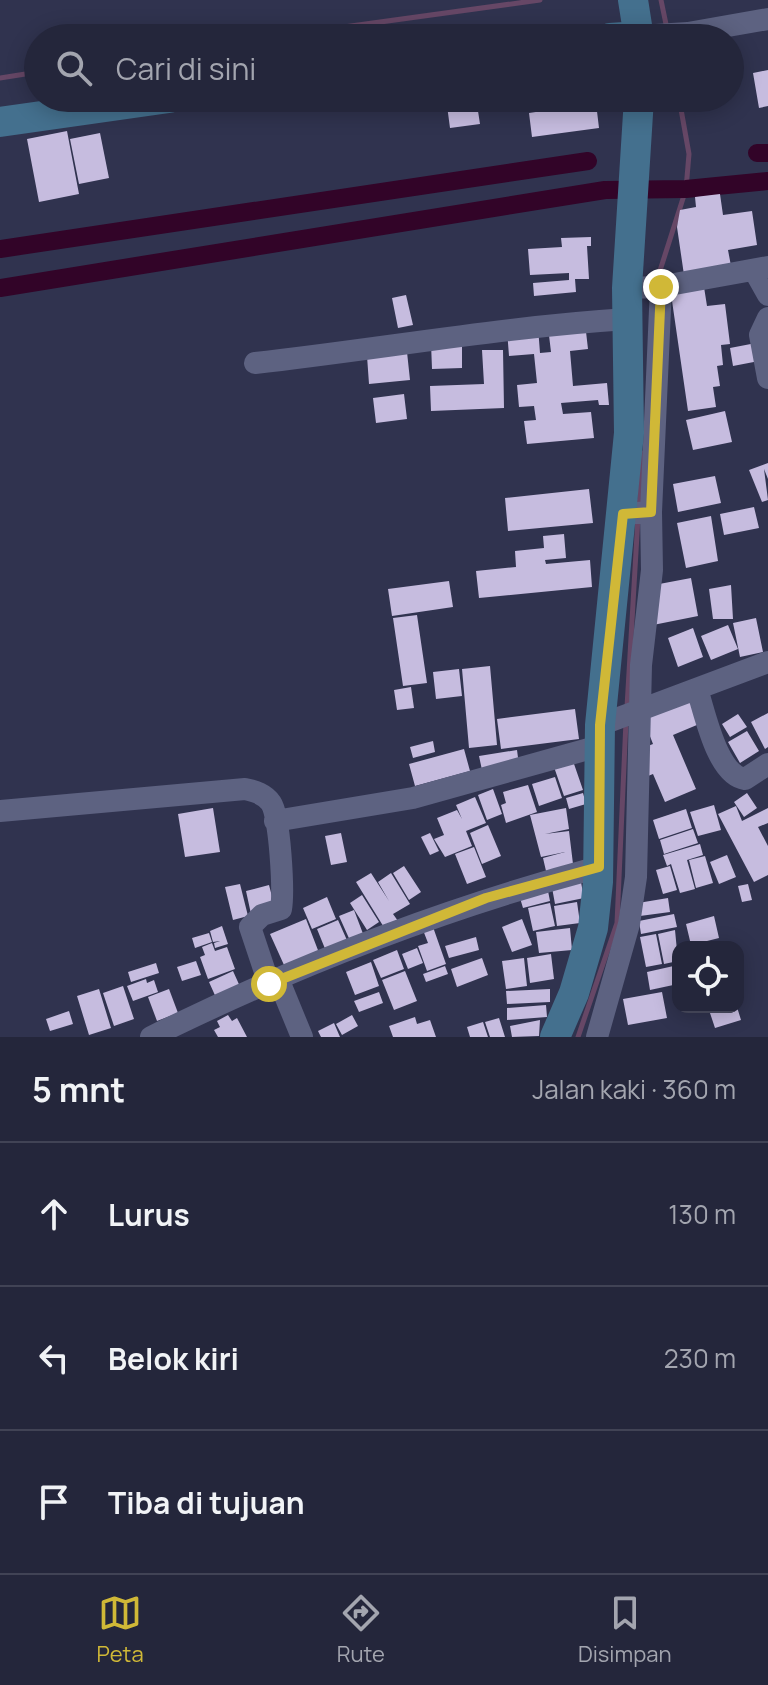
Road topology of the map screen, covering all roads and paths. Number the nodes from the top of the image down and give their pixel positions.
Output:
1 (633, 0) edge
2 (768, 19) edge
3 (636, 24) edge
4 (739, 24) edge
5 (70, 112) edge
6 (638, 112) edge
7 (0, 122) edge
8 (761, 268) edge
9 (646, 287) junction
10 (768, 295) edge
11 (768, 318) edge
12 (627, 319) junction
13 (255, 363) dead end
14 (768, 378) edge
15 (636, 513) junction
16 (768, 662) edge
17 (697, 689) junction
18 (641, 710) junction
19 (604, 730) junction
20 (768, 764) edge
21 (0, 811) edge
22 (275, 821) junction
23 (599, 867) junction
24 (274, 983) junction
25 (151, 1037) edge
26 (302, 1037) edge
27 (555, 1037) edge
28 (597, 1037) edge

1 - 3 main road
2 - 4 street
5 - 7 main road
6 - 9 main road
8 - 9 street
8 - 10 street
9 - 12 main road
9 - 15 street
11 - 14 street
12 - 13 street
12 - 15 main road
15 - 18 street
15 - 19 main road
16 - 17 street
17 - 18 street
17 - 20 street
18 - 19 street
18 - 28 street
19 - 22 street
19 - 23 main road
21 - 22 street
22 - 24 street
23 - 24 street
23 - 27 main road
24 - 25 street
24 - 26 street

